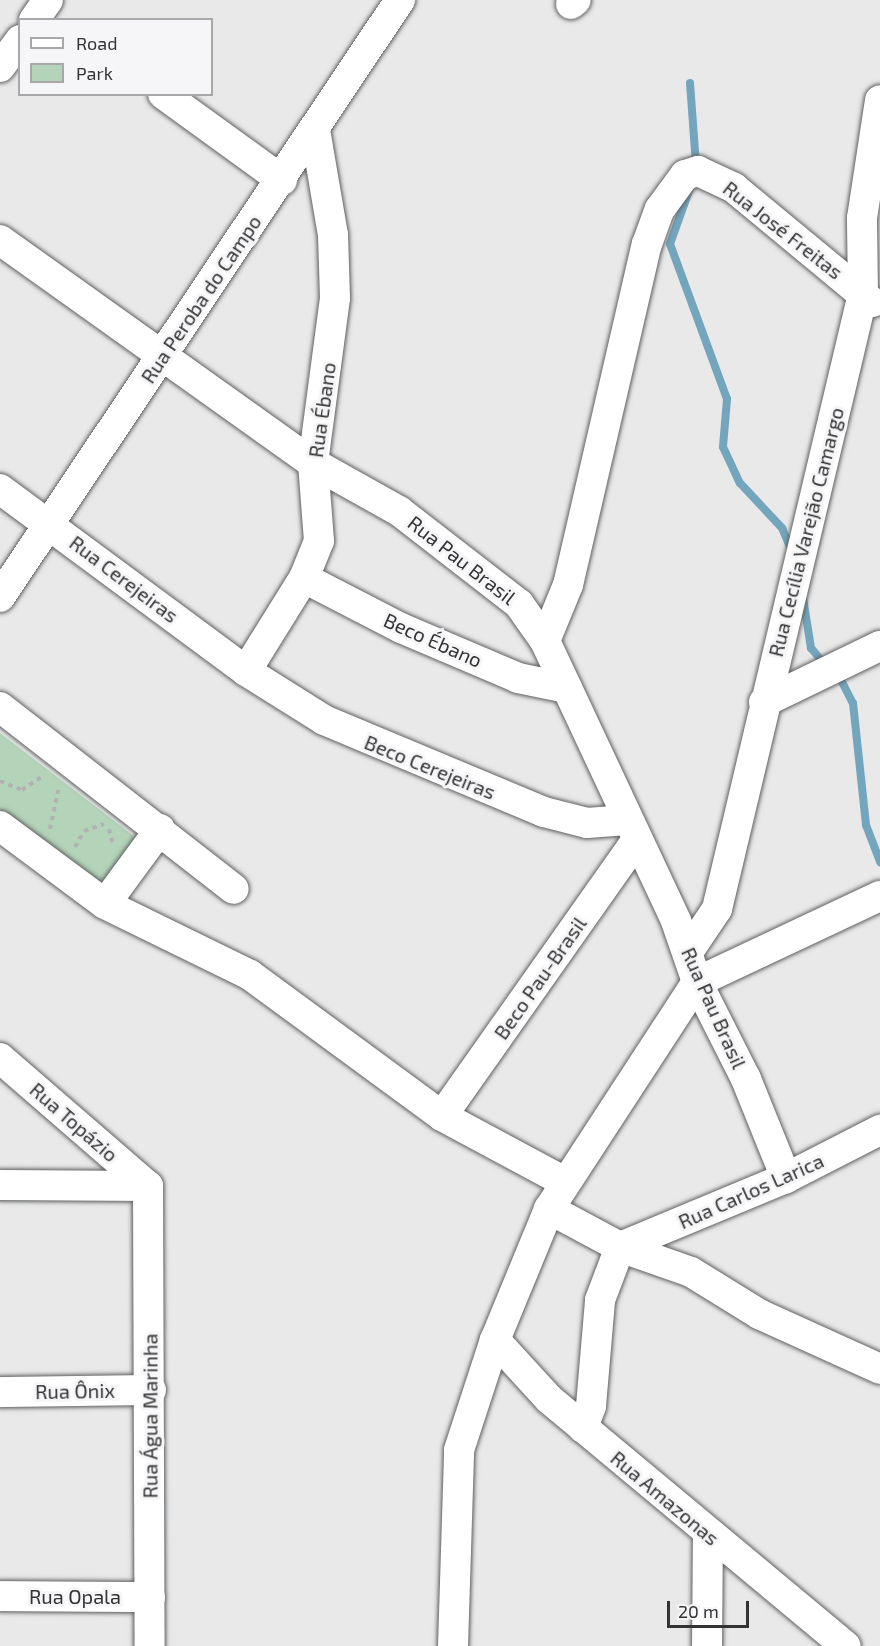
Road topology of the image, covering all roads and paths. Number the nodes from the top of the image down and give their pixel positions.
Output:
1 (400, 0) edge
2 (18, 43) edge
3 (0, 67) edge
4 (166, 96) edge
5 (880, 100) edge
6 (315, 130) junction
7 (282, 180) junction
8 (0, 240) edge
9 (871, 302) edge
10 (164, 354) junction
11 (313, 463) junction
12 (0, 489) edge
13 (50, 524) junction
14 (304, 578) junction
15 (0, 597) edge
16 (544, 641) junction
17 (880, 646) edge
18 (246, 671) junction
19 (567, 688) junction
20 (764, 702) junction
21 (0, 707) edge
22 (0, 781) edge
23 (0, 826) edge
24 (160, 829) junction
25 (632, 830) junction
26 (54, 838) dead end
27 (65, 847) dead end
28 (132, 869) junction
29 (234, 889) dead end
30 (880, 896) edge
31 (105, 904) junction
32 (688, 952) junction
33 (697, 982) junction
34 (0, 1058) edge
35 (442, 1116) junction
36 (880, 1130) edge
37 (786, 1178) junction
38 (565, 1182) junction
39 (0, 1185) edge
40 (148, 1186) junction
41 (549, 1209) junction
42 (620, 1247) junction
43 (495, 1340) junction
44 (880, 1369) edge
45 (151, 1390) junction
46 (0, 1392) edge
47 (583, 1428) junction
48 (708, 1535) junction
49 (0, 1596) edge
50 (150, 1597) junction
51 (150, 1646) edge
52 (453, 1646) edge
53 (707, 1646) edge
54 (845, 1646) edge

1 - 6 street, Rua Peroba do Campo
2 - 3 street
4 - 7 street
5 - 9 street, Rua Cecília Varejão Camargo
6 - 7 street, Rua Peroba do Campo
6 - 11 street, Rua Ébano
7 - 10 street, Rua Peroba do Campo
8 - 10 street, Rua Pau Brasil
9 - 16 street, Rua José Freitas
9 - 20 street, Rua Cecília Varejão Camargo
10 - 11 street, Rua Pau Brasil
10 - 13 street, Rua Peroba do Campo
11 - 14 street, Rua Ébano
11 - 16 street, Rua Pau Brasil
12 - 13 street, Rua Cerejeiras
13 - 15 street, Rua Peroba do Campo
13 - 18 street, Rua Cerejeiras
14 - 18 street, Rua Ébano
14 - 19 street, Beco Ébano
16 - 19 street, Rua Pau Brasil
17 - 20 street
18 - 25 street, Beco Cerejeiras
19 - 25 street, Rua Pau Brasil
20 - 32 street, Rua Cecília Varejão Camargo
21 - 24 street
22 - 26 path
23 - 31 street
24 - 28 street
24 - 29 street
25 - 32 street, Rua Pau Brasil
25 - 35 street, Beco Pau-Brasil
27 - 28 path
28 - 31 street
30 - 33 street
31 - 35 street
32 - 33 street, Rua Pau Brasil
33 - 37 street, Rua Pau Brasil
33 - 38 street
34 - 40 street, Rua Topázio
35 - 38 street
36 - 37 street, Rua Carlos Larica
37 - 42 street, Rua Carlos Larica
38 - 41 street
39 - 40 street
40 - 45 street, Rua Água Marinha
41 - 42 street
41 - 43 street
42 - 44 street
42 - 47 street
43 - 47 street, Rua Amazonas
43 - 52 street
45 - 46 street, Rua Ônix
45 - 50 street, Rua Água Marinha
47 - 48 street, Rua Amazonas
48 - 53 street
48 - 54 street, Rua Amazonas
49 - 50 street, Rua Opala
50 - 51 street, Rua Água Marinha

